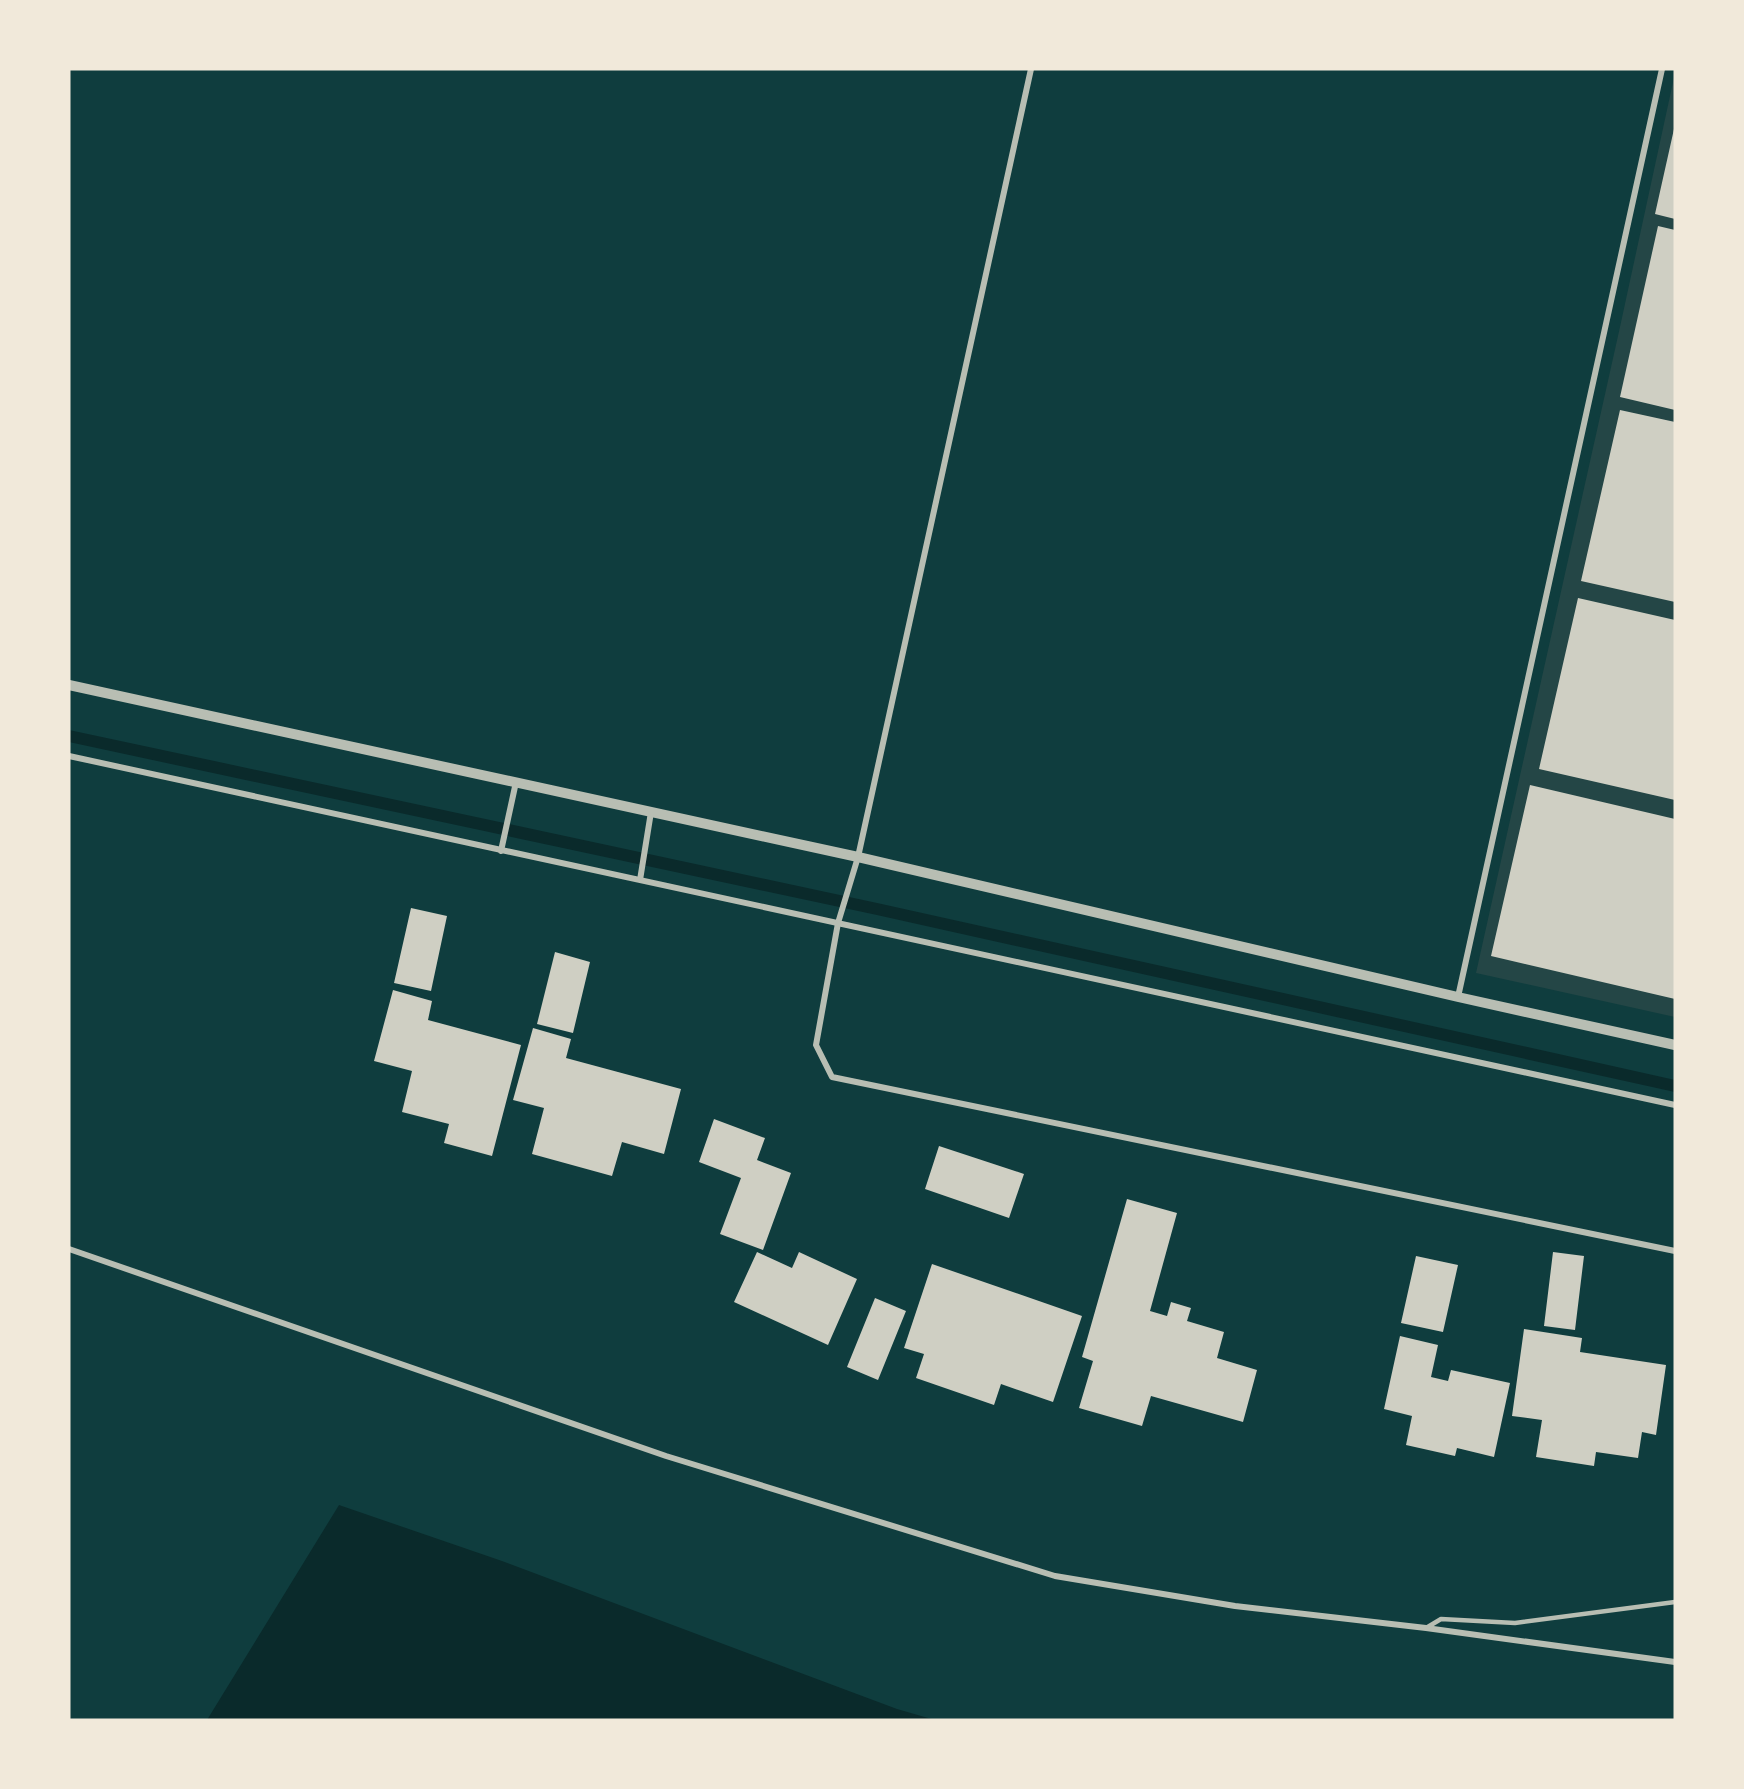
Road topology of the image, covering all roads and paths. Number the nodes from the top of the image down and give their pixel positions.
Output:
1 (1031, 69) edge
2 (1662, 69) edge
3 (69, 685) edge
4 (69, 756) edge
5 (516, 782) junction
6 (651, 812) junction
7 (501, 851) junction
8 (858, 857) junction
9 (640, 880) junction
10 (838, 923) junction
11 (1458, 997) junction
12 (1675, 1045) edge
13 (1675, 1105) edge
14 (69, 1249) edge
15 (1675, 1251) edge
16 (1675, 1602) edge
17 (1426, 1628) junction
18 (1675, 1662) edge

1 - 8 street
2 - 11 street
3 - 5 street
4 - 7 street
5 - 6 street
5 - 7 street
6 - 8 street
6 - 9 street
7 - 9 street
8 - 10 street
8 - 11 street
9 - 10 street
10 - 13 street
10 - 15 street
11 - 12 street
14 - 17 street
16 - 17 lane
17 - 18 street

